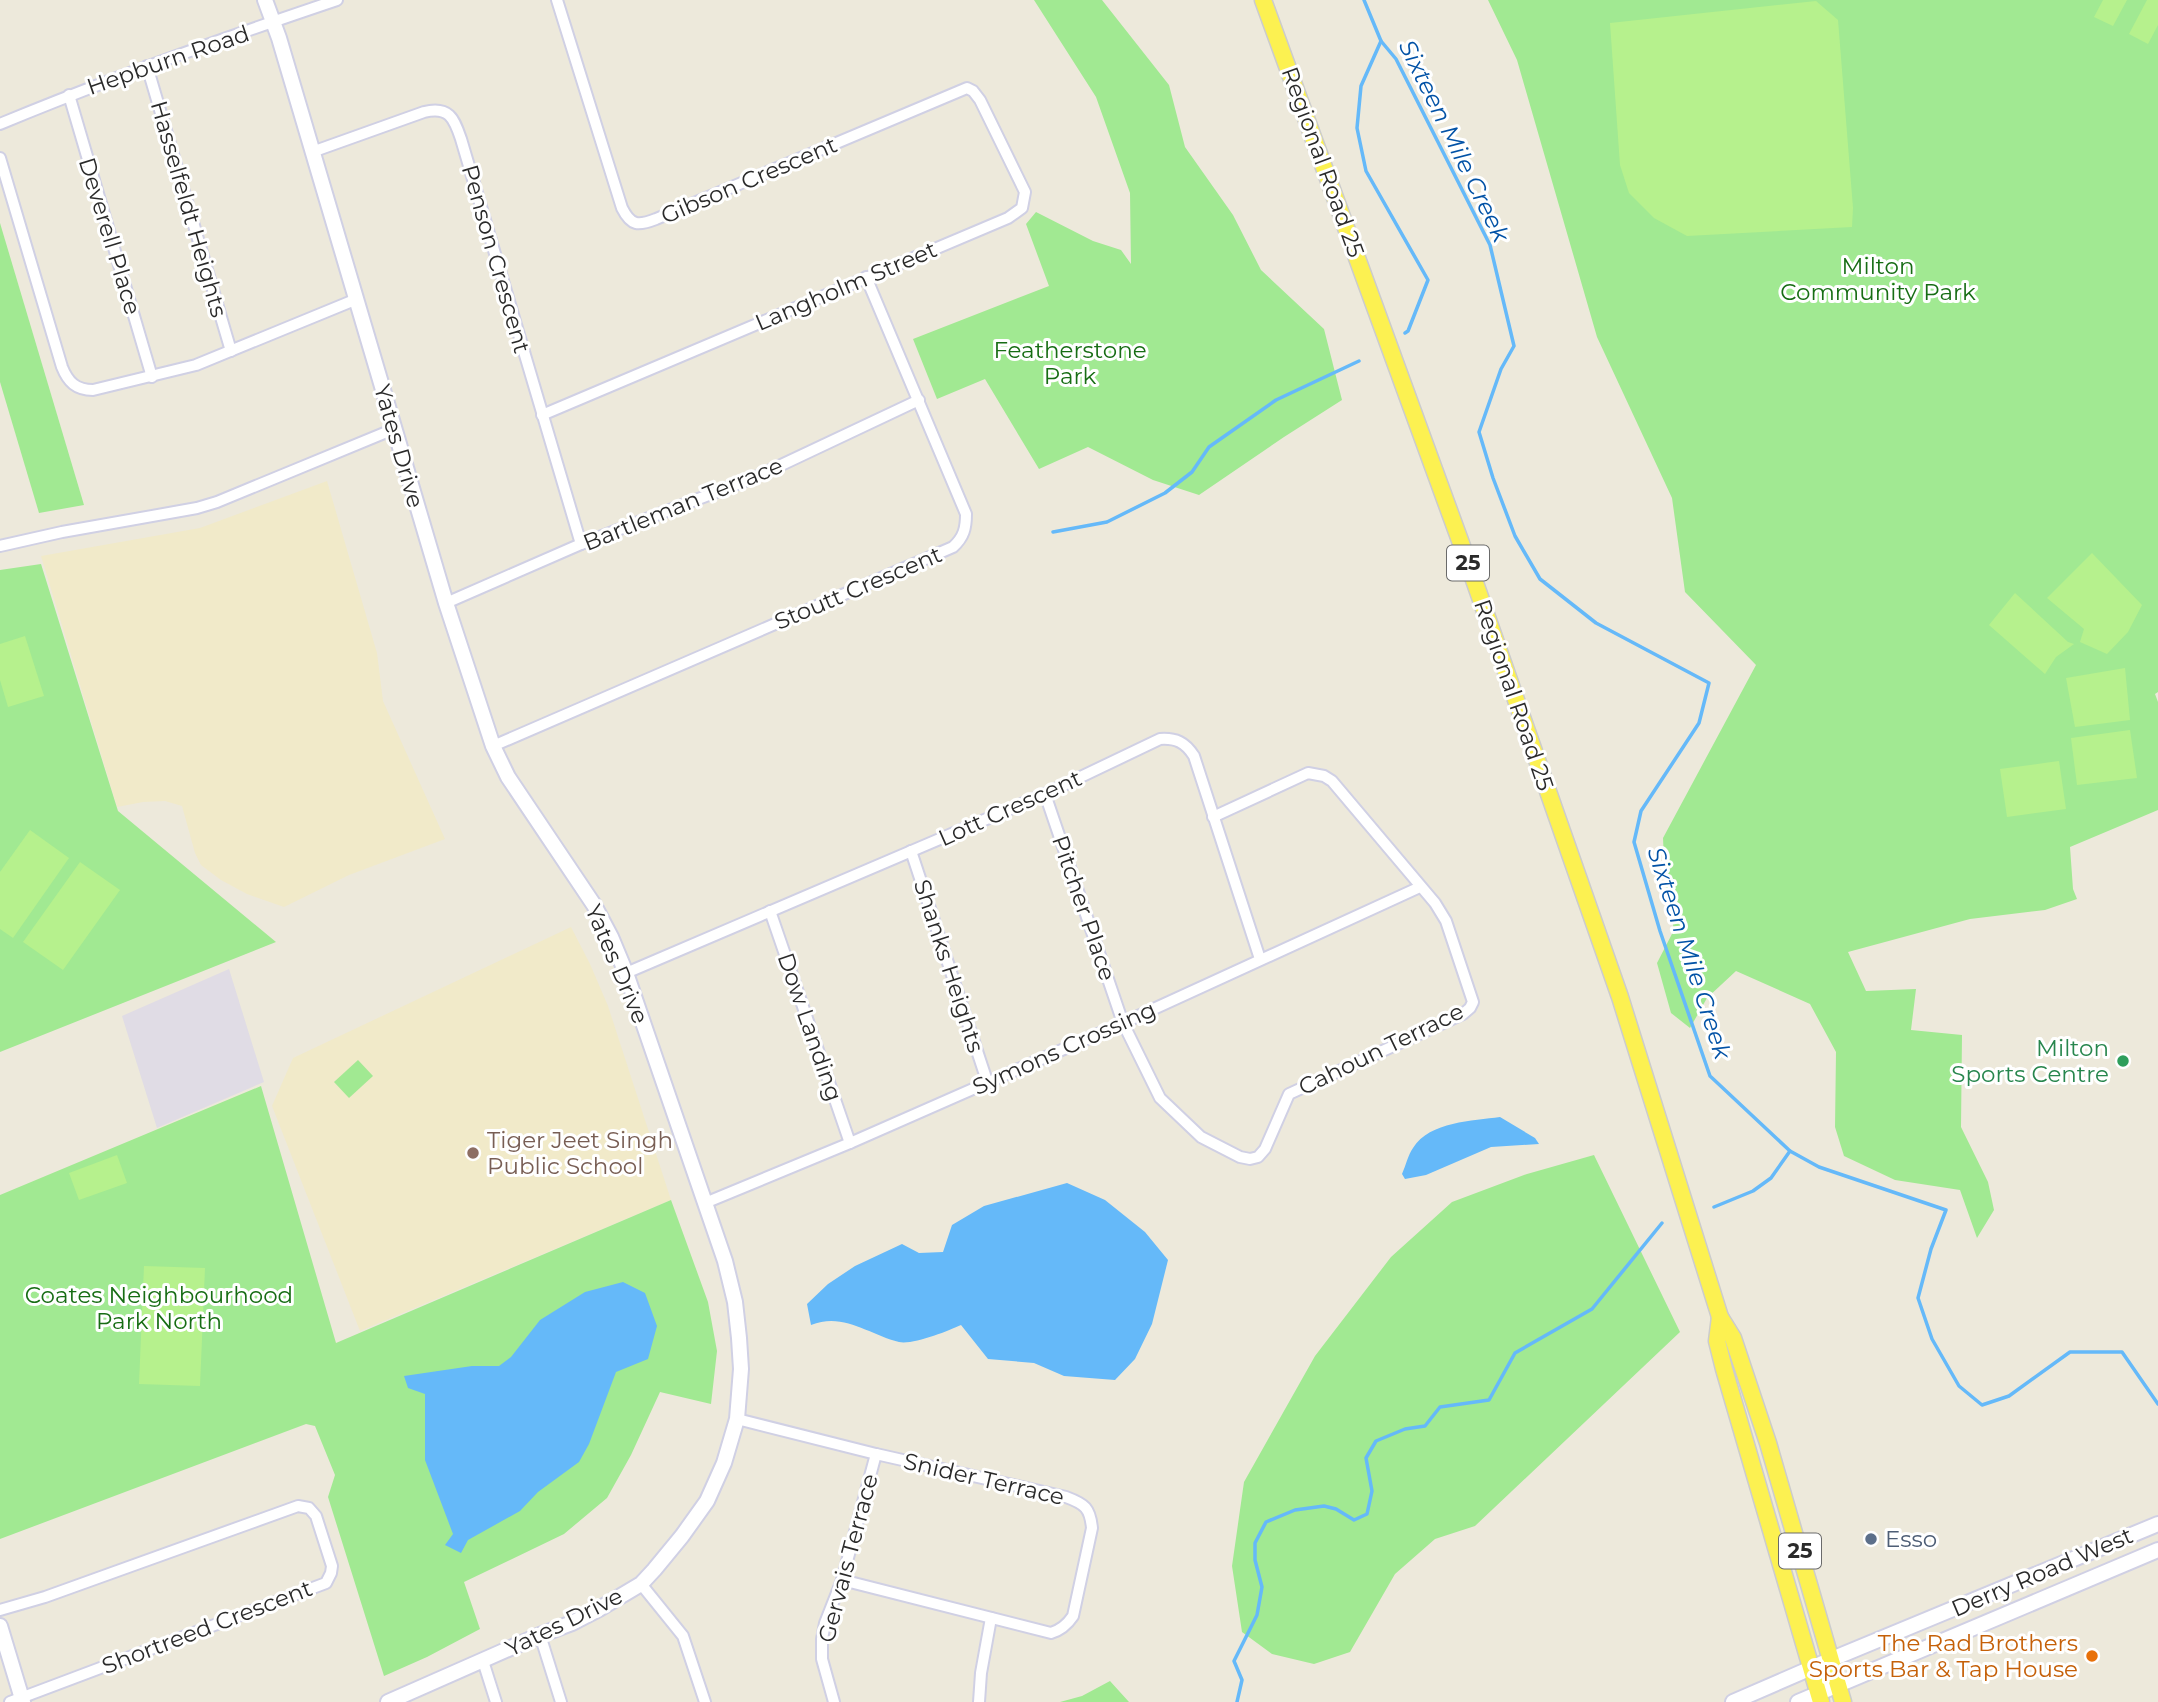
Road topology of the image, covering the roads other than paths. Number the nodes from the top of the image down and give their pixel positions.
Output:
1 (265, 0) edge
2 (337, 0) edge
3 (557, 0) edge
4 (1264, 0) edge
5 (273, 23) junction
6 (147, 66) junction
7 (967, 89) joint
8 (69, 95) junction
9 (0, 124) edge
10 (312, 152) junction
11 (0, 158) edge
12 (866, 277) junction
13 (357, 299) junction
14 (231, 351) junction
15 (152, 377) junction
16 (919, 400) junction
17 (542, 415) junction
18 (394, 429) junction
19 (581, 544) junction
20 (0, 546) edge
21 (446, 603) junction
22 (493, 746) junction
23 (1045, 794) junction
24 (1213, 817) junction
25 (911, 851) junction
26 (1420, 887) junction
27 (770, 911) junction
28 (1260, 959) junction
29 (626, 973) junction
30 (1123, 1023) junction
31 (987, 1081) junction
32 (850, 1143) junction
33 (705, 1203) junction
34 (1720, 1317) junction
35 (737, 1419) junction
36 (876, 1454) junction
37 (2158, 1524) edge
38 (2158, 1550) edge
39 (842, 1580) junction
40 (641, 1584) junction
41 (0, 1610) edge
42 (991, 1618) junction
43 (0, 1626) edge
44 (540, 1635) junction
45 (1832, 1659) junction
46 (483, 1661) junction
47 (1811, 1668) junction
48 (1839, 1685) junction
49 (411, 1698) edge
50 (1819, 1698) edge
51 (18, 1700) edge
52 (388, 1702) edge
53 (496, 1702) edge
54 (561, 1702) edge
55 (705, 1702) edge
56 (834, 1702) edge
57 (979, 1702) edge
58 (1733, 1702) edge
59 (1798, 1702) edge
60 (1843, 1702) edge

1 - 5 street, Yates Drive
2 - 5 street, Hepburn Road
3 - 7 street, Gibson Crescent
4 - 34 main road, Regional Road 25 / 25
5 - 6 street, Hepburn Road
5 - 10 street, Yates Drive
6 - 8 street, Hepburn Road
6 - 14 street, Hasselfeldt Heights
7 - 12 street, Langholm Street
8 - 9 street, Hepburn Road
8 - 15 street, Deverell Place
10 - 13 street, Yates Drive
10 - 17 street, Penson Crescent
11 - 15 street
12 - 16 street, Stoutt Crescent
12 - 17 street, Langholm Street
13 - 14 street
13 - 18 street, Yates Drive
14 - 15 street
16 - 19 street, Bartleman Terrace
16 - 22 street, Stoutt Crescent
17 - 19 street, Penson Crescent
18 - 20 street
18 - 21 street, Yates Drive
19 - 21 street, Bartleman Terrace
21 - 22 street, Yates Drive
22 - 29 street, Yates Drive
23 - 24 street, Lott Crescent
23 - 25 street, Lott Crescent
23 - 30 street, Pitcher Place
24 - 26 street, Cahoun Terrace
24 - 28 street, Lott Crescent
25 - 27 street, Lott Crescent
25 - 31 street, Shanks Heights
26 - 28 street, Symons Crossing
26 - 30 street, Cahoun Terrace
27 - 29 street, Lott Crescent
27 - 32 street, Dow Landing
28 - 30 street, Symons Crossing
29 - 33 street, Yates Drive
30 - 31 street, Symons Crossing
31 - 32 street, Symons Crossing
32 - 33 street, Symons Crossing
33 - 35 street, Yates Drive
34 - 45 main road, Regional Road 25 / 25
34 - 47 main road, Regional Road 25 / 25
35 - 36 street, Snider Terrace
35 - 40 street, Yates Drive
36 - 39 street, Gervais Terrace
36 - 42 street, Snider Terrace
37 - 45 street, Derry Road West
38 - 48 street, Derry Road West
39 - 42 street, Snider Terrace
39 - 56 street, Gervais Terrace
40 - 44 street, Yates Drive
40 - 55 street
41 - 51 street, Shortreed Crescent
42 - 57 street
43 - 51 street
44 - 46 street, Yates Drive
44 - 54 street
45 - 47 street, Derry Road West
45 - 48 main road, 25
46 - 49 street, Yates Drive
46 - 53 street
47 - 50 main road, Regional Road 25 / 25
47 - 58 street, Derry Road West
48 - 50 street, Derry Road West
48 - 60 main road
49 - 52 street, Yates Drive
50 - 59 street, Derry Road West

